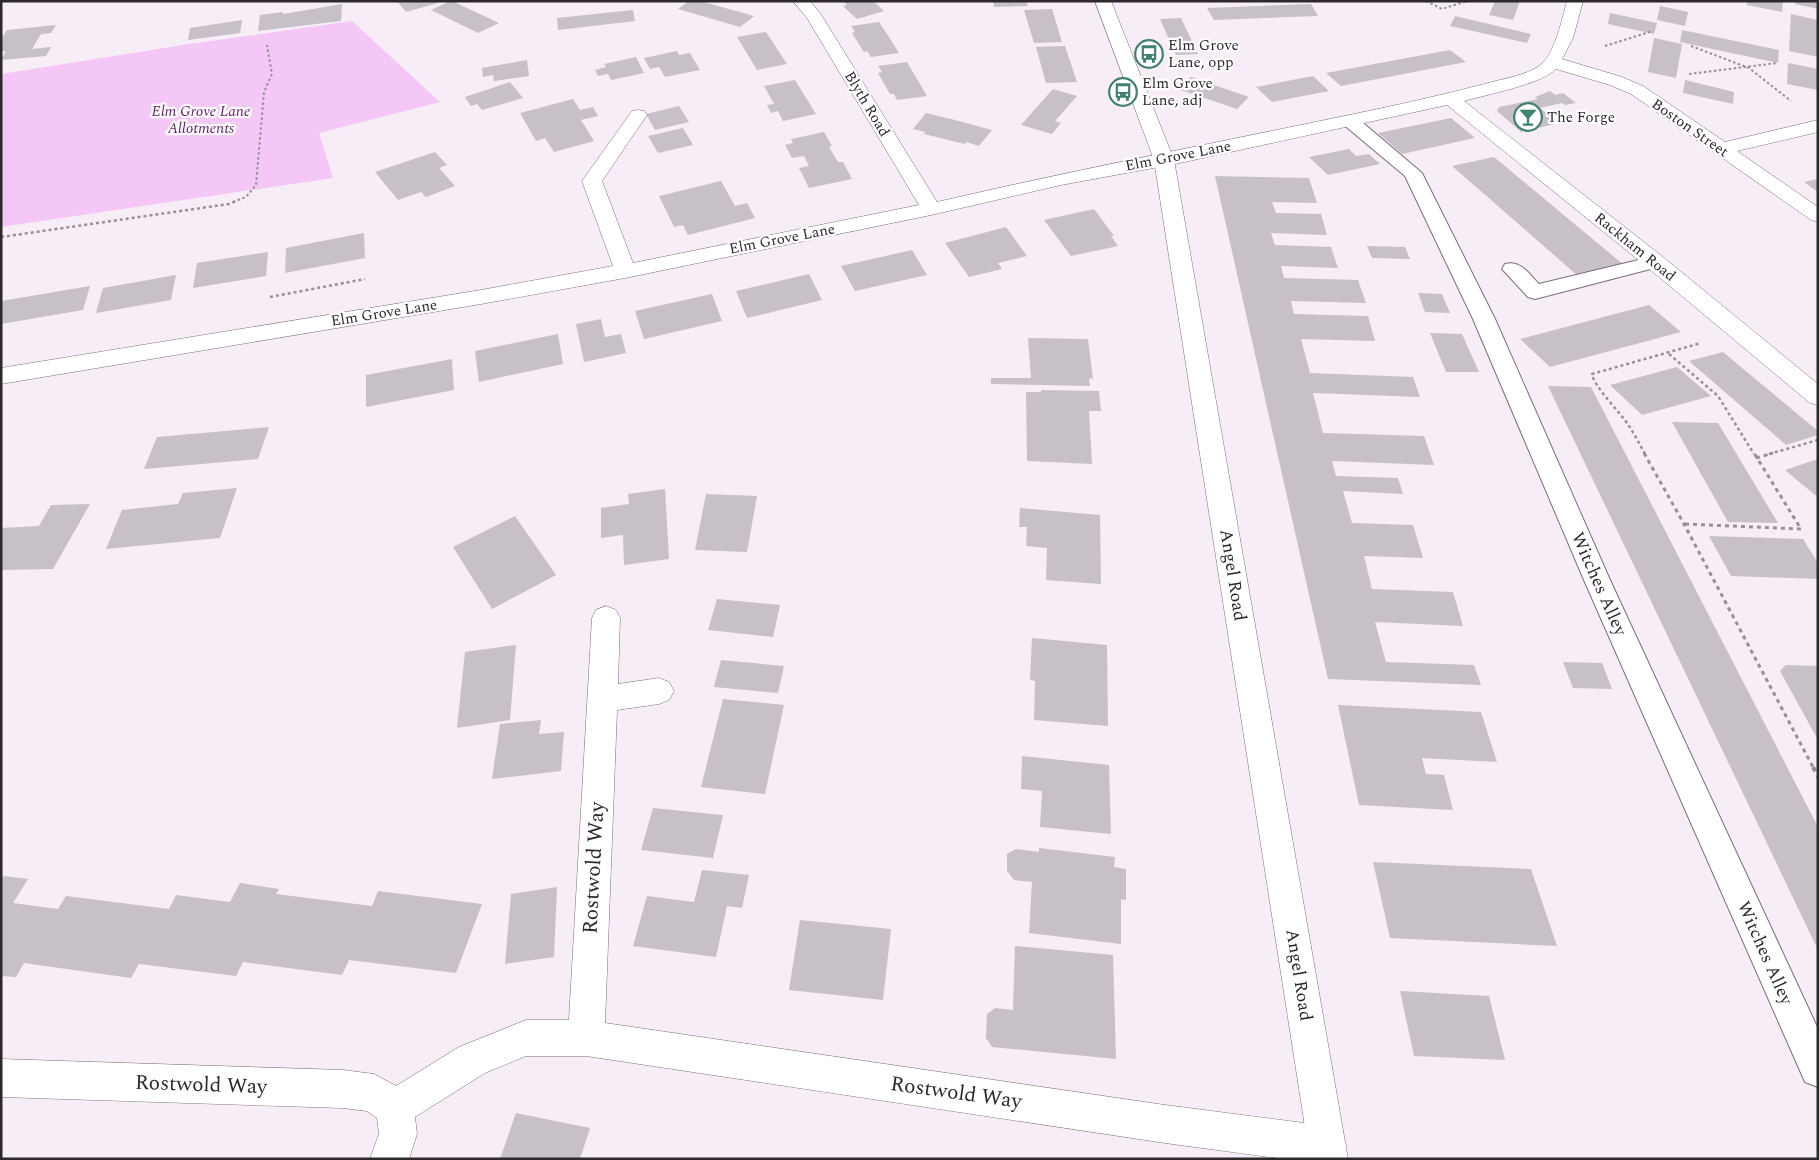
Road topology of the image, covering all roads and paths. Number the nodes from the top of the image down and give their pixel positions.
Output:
1 (801, 1) edge
2 (1103, 1) edge
3 (1426, 1) edge
4 (1467, 1) edge
5 (1575, 1) edge
6 (1653, 32) dead end
7 (267, 45) dead end
8 (1691, 46) dead end
9 (1557, 53) junction
10 (1777, 63) dead end
11 (1749, 68) junction
12 (1689, 74) dead end
13 (1450, 99) junction
14 (1793, 103) dead end
15 (638, 115) dead end
16 (1350, 121) junction
17 (1818, 126) edge
18 (1721, 149) junction
19 (1164, 160) junction
20 (931, 209) junction
21 (1818, 216) edge
22 (1, 237) edge
23 (1655, 262) junction
24 (1512, 270) dead end
25 (625, 271) junction
26 (1739, 332) junction
27 (1668, 353) junction
28 (1, 376) edge
29 (1818, 397) edge
30 (1818, 440) edge
31 (1756, 458) junction
32 (1684, 524) junction
33 (606, 618) dead end
34 (659, 691) dead end
35 (602, 699) junction
36 (1818, 777) edge
37 (586, 1038) junction
38 (1818, 1069) edge
39 (1, 1078) edge
40 (395, 1108) junction
41 (1328, 1152) edge
42 (389, 1159) edge

1 - 20 street, Blyth Road
2 - 19 street, Angel Road
3 - 4 path
5 - 9 street
6 - 9 path
7 - 22 path
8 - 11 path
9 - 13 street, Elm Grove Lane
9 - 18 street, Boston Street
10 - 11 path
11 - 12 path
11 - 14 path
13 - 16 street, Elm Grove Lane
13 - 23 street, Rackham Road
15 - 25 street
16 - 19 street, Elm Grove Lane
16 - 38 lane, Witches Alley
17 - 18 street
18 - 21 street, Boston Street
19 - 20 street, Elm Grove Lane
19 - 41 street, Angel Road
20 - 25 street, Elm Grove Lane
23 - 24 lane
23 - 26 street, Rackham Road
25 - 28 street, Elm Grove Lane
26 - 27 path
26 - 29 street, Rackham Road
27 - 31 path
27 - 32 path
30 - 31 path
31 - 32 path
32 - 36 path
33 - 35 street, Rostwold Way
34 - 35 street
35 - 37 street, Rostwold Way
37 - 40 street, Rostwold Way
37 - 41 street, Rostwold Way
39 - 40 street, Rostwold Way
40 - 42 street

